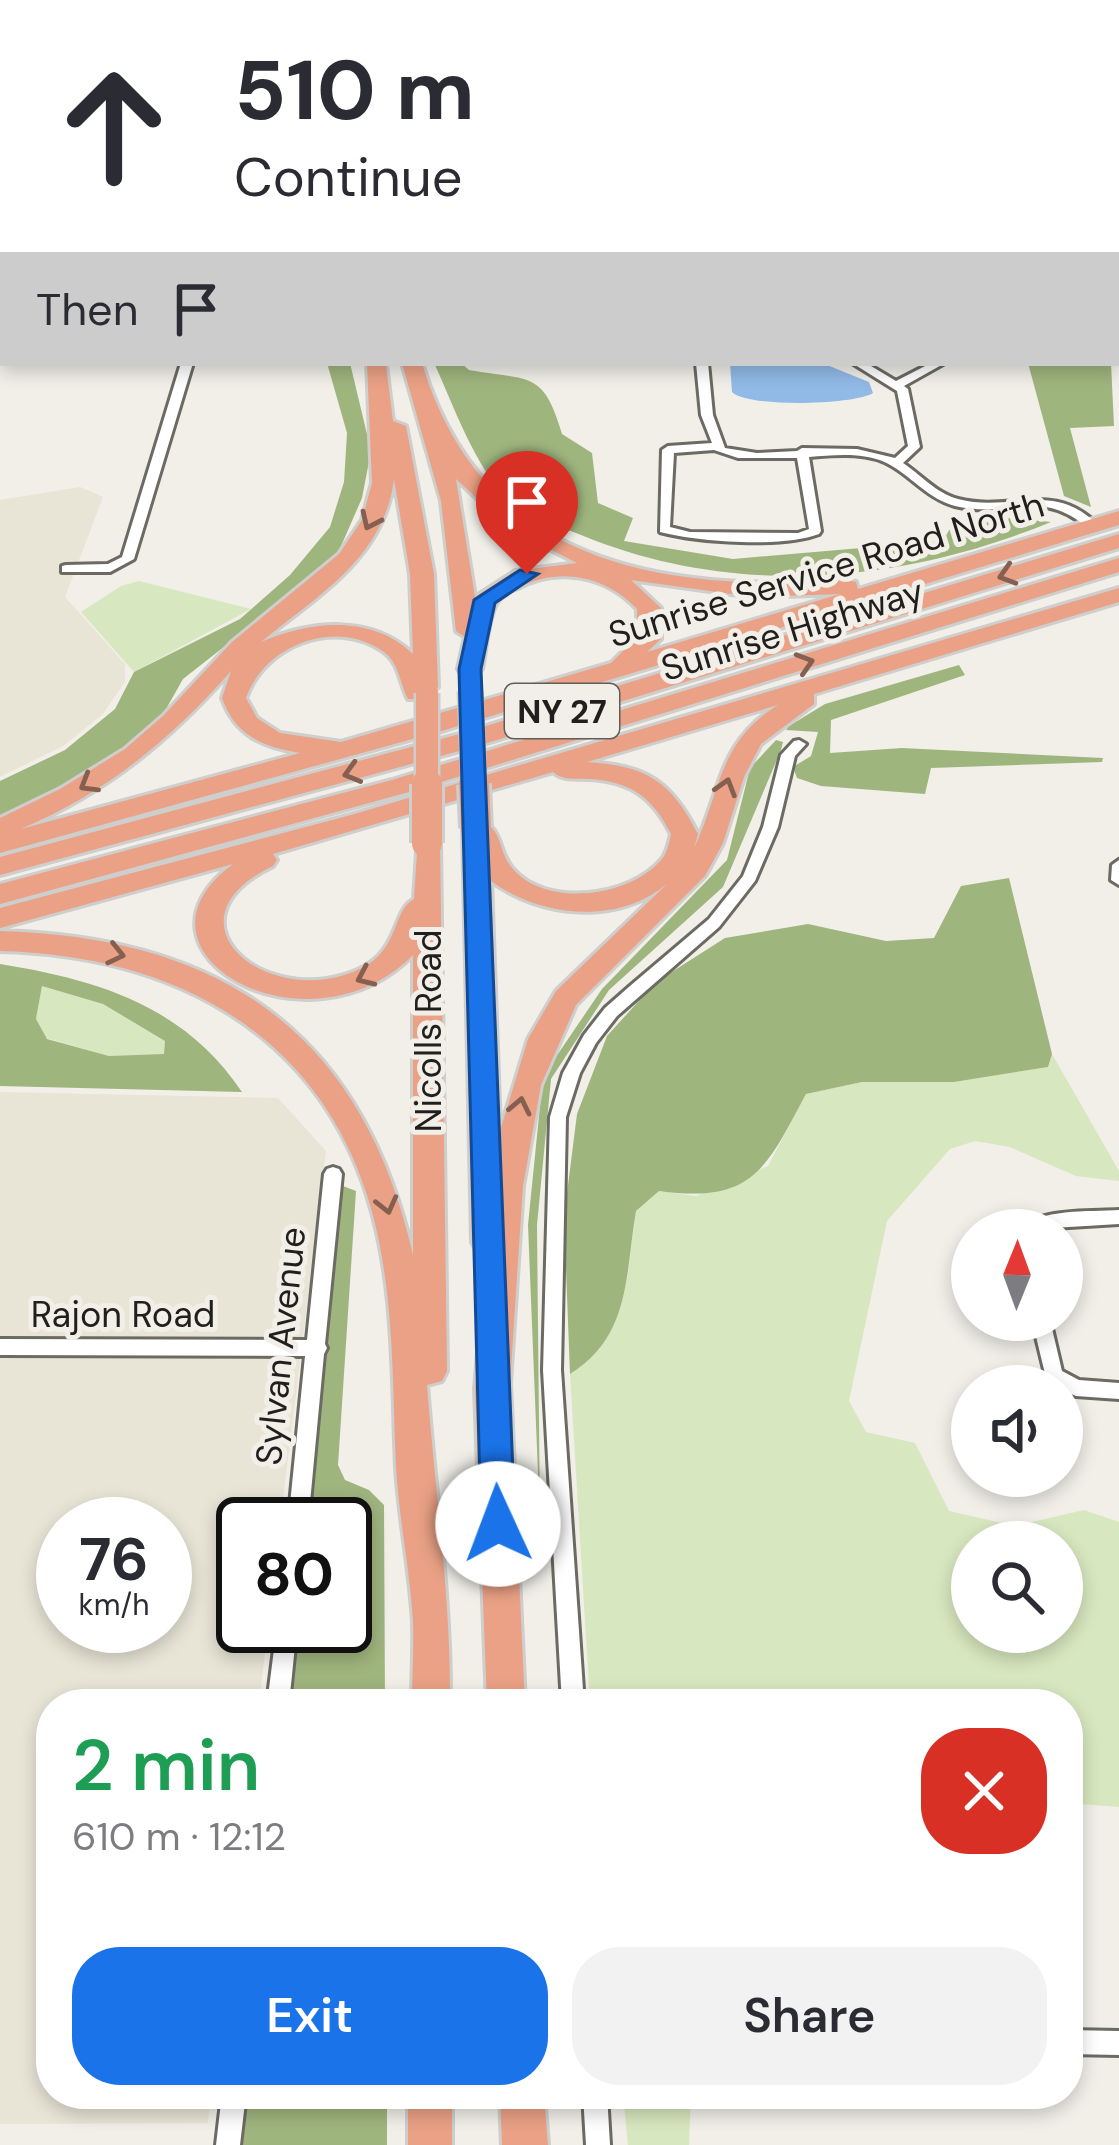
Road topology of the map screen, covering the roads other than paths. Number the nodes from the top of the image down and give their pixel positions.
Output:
1 (186, 366) edge
2 (376, 366) edge
3 (377, 366) edge
4 (413, 366) edge
5 (703, 366) edge
6 (864, 366) edge
7 (933, 366) edge
8 (898, 384) junction
9 (428, 407) junction
10 (716, 446) junction
11 (802, 452) junction
12 (896, 463) junction
13 (1119, 518) edge
14 (1093, 526) junction
15 (1119, 541) edge
16 (66, 568) dead end
17 (1119, 570) edge
18 (932, 575) junction
19 (1119, 598) edge
20 (883, 667) junction
21 (470, 680) junction
22 (422, 693) junction
23 (536, 694) junction
24 (431, 731) junction
25 (799, 744) dead end
26 (464, 787) junction
27 (357, 823) junction
28 (0, 828) edge
29 (481, 828) junction
30 (427, 843) junction
31 (0, 844) edge
32 (1119, 865) edge
33 (0, 866) edge
34 (1119, 880) edge
35 (0, 894) edge
36 (0, 918) edge
37 (0, 940) edge
38 (333, 1174) dead end
39 (1119, 1216) edge
40 (1083, 1219) edge
41 (1045, 1341) edge
42 (0, 1347) edge
43 (318, 1348) junction
44 (492, 1389) junction
45 (1119, 1391) edge
46 (301, 1497) edge
47 (432, 1623) junction
48 (283, 1653) edge
49 (280, 1689) edge
50 (431, 1689) edge
51 (505, 1689) edge
52 (572, 1689) edge
53 (1083, 2042) edge
54 (1119, 2043) edge
55 (232, 2109) edge
56 (430, 2109) edge
57 (523, 2109) edge
58 (596, 2109) edge
59 (228, 2145) edge
60 (430, 2145) edge
61 (524, 2145) edge
62 (598, 2145) edge

1 - 16 street
2 -> 28 highway
3 - 22 highway
4 - 9 highway, Nicolls Road
5 - 10 street
6 - 8 street
7 - 8 street
8 - 12 street
9 - 18 highway
9 - 21 highway, Nicolls Road
10 - 11 street
10 - 11 street
11 - 12 street
12 - 14 street
13 - 14 highway, Sunrise Service Road North
14 - 18 highway, Sunrise Service Road North
15 -> 33 highway, Sunrise Highway / NY 27
35 -> 17 highway, Sunrise Highway / NY 27
18 - 23 highway, Sunrise Service Road North
19 - 20 highway
20 - 26 highway
44 -> 20 highway
21 - 23 highway
21 - 26 highway, Nicolls Road, bridge
22 - 24 highway, Nicolls Road, bridge
22 - 24 highway
23 - 24 highway, Sunrise Service Road North
24 - 30 highway, Nicolls Road, bridge
24 - 31 highway, Sunrise Service Road North
25 - 52 street
26 - 27 highway
26 - 29 highway, Nicolls Road, bridge
26 - 29 highway
30 -> 27 highway
27 - 36 highway
29 - 44 highway, Nicolls Road
30 - 47 highway, Nicolls Road
32 - 34 street
37 -> 47 highway
38 - 43 street, Sylvan Avenue
39 - 40 street
41 - 45 street
42 - 43 street, Rajon Road
43 - 46 street, Sylvan Avenue
44 - 51 highway, Nicolls Road
47 - 50 highway, Nicolls Road
48 - 49 street
53 - 54 street
55 - 59 street
56 - 60 highway
57 - 61 highway
58 - 62 street

